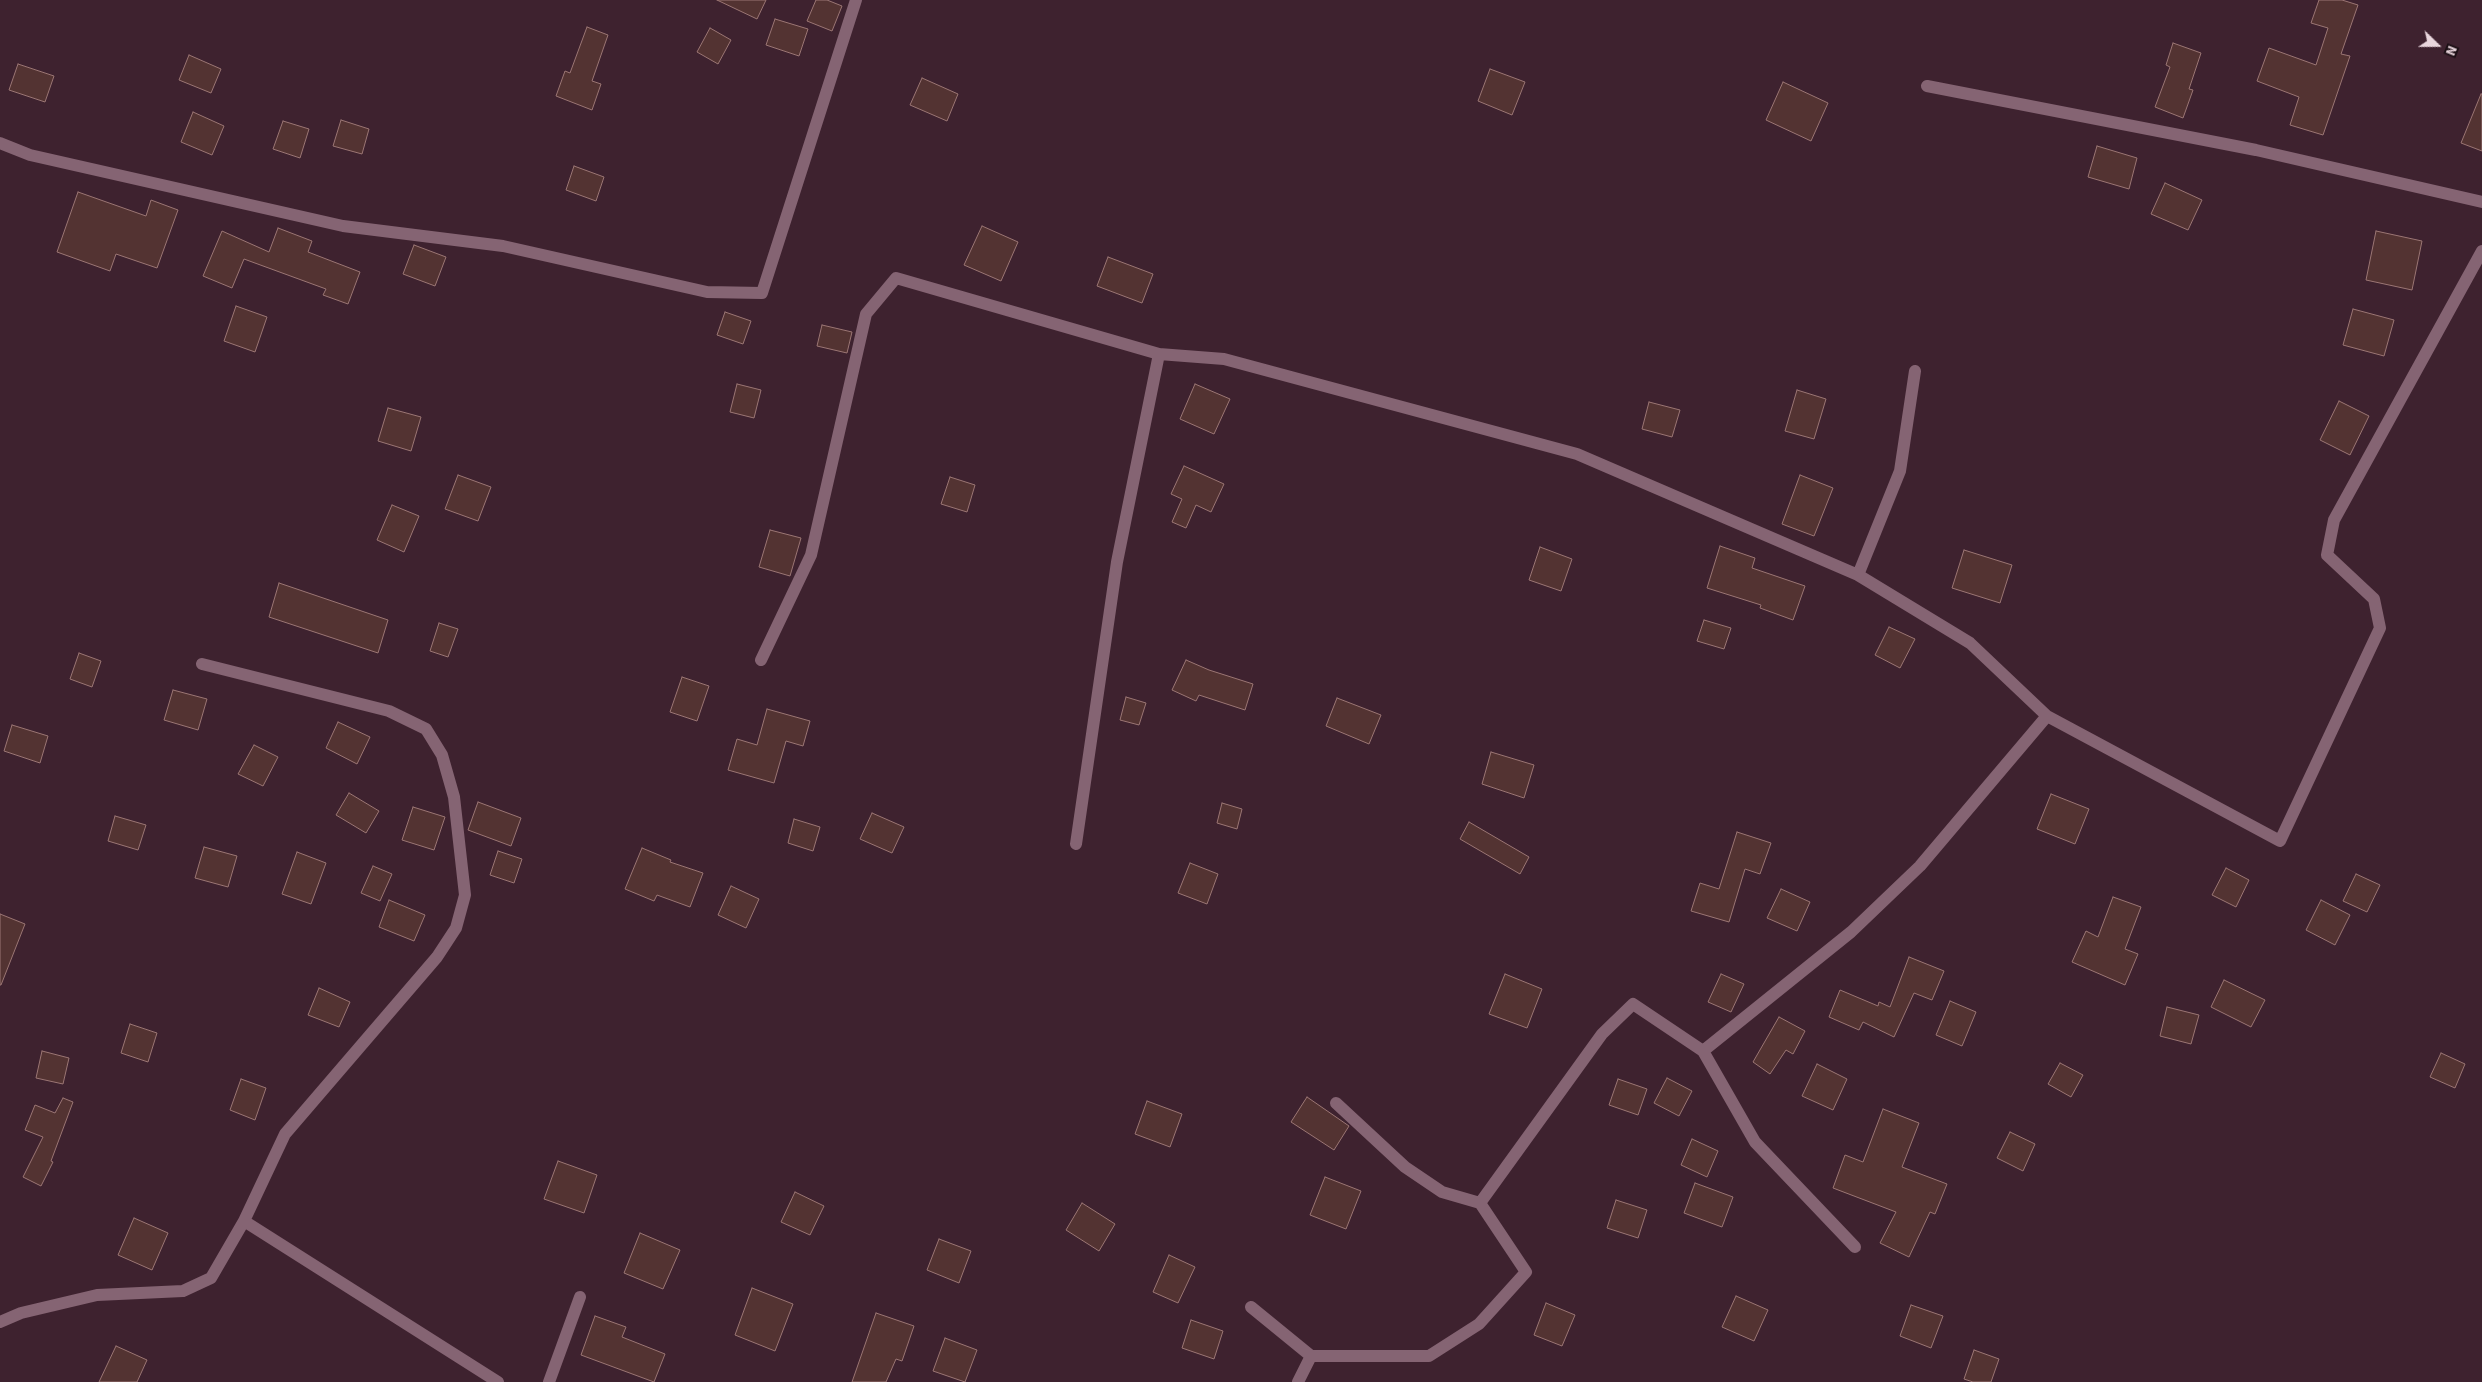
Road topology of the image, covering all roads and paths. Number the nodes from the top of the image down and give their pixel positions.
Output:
1 (856, 0) edge
2 (1927, 86) dead end
3 (0, 143) edge
4 (2482, 202) edge
5 (2482, 251) edge
6 (1159, 354) junction
7 (1915, 371) dead end
8 (1858, 575) junction
9 (761, 660) dead end
10 (202, 664) dead end
11 (2047, 716) junction
12 (1076, 844) dead end
13 (1703, 1051) junction
14 (1336, 1103) dead end
15 (1480, 1203) junction
16 (244, 1221) junction
17 (1855, 1247) dead end
18 (580, 1297) dead end
19 (1251, 1307) dead end
20 (0, 1322) edge
21 (1311, 1356) junction
22 (498, 1382) edge
23 (549, 1382) edge
24 (1298, 1382) edge

1 - 3 street
2 - 4 street
5 - 11 street
6 - 8 street
6 - 9 street
6 - 12 street
7 - 8 street
8 - 11 street
10 - 16 street
11 - 13 street
13 - 15 street
13 - 17 street
14 - 15 street
15 - 21 street
16 - 20 street
16 - 22 street
18 - 23 street
19 - 21 street
21 - 24 street

